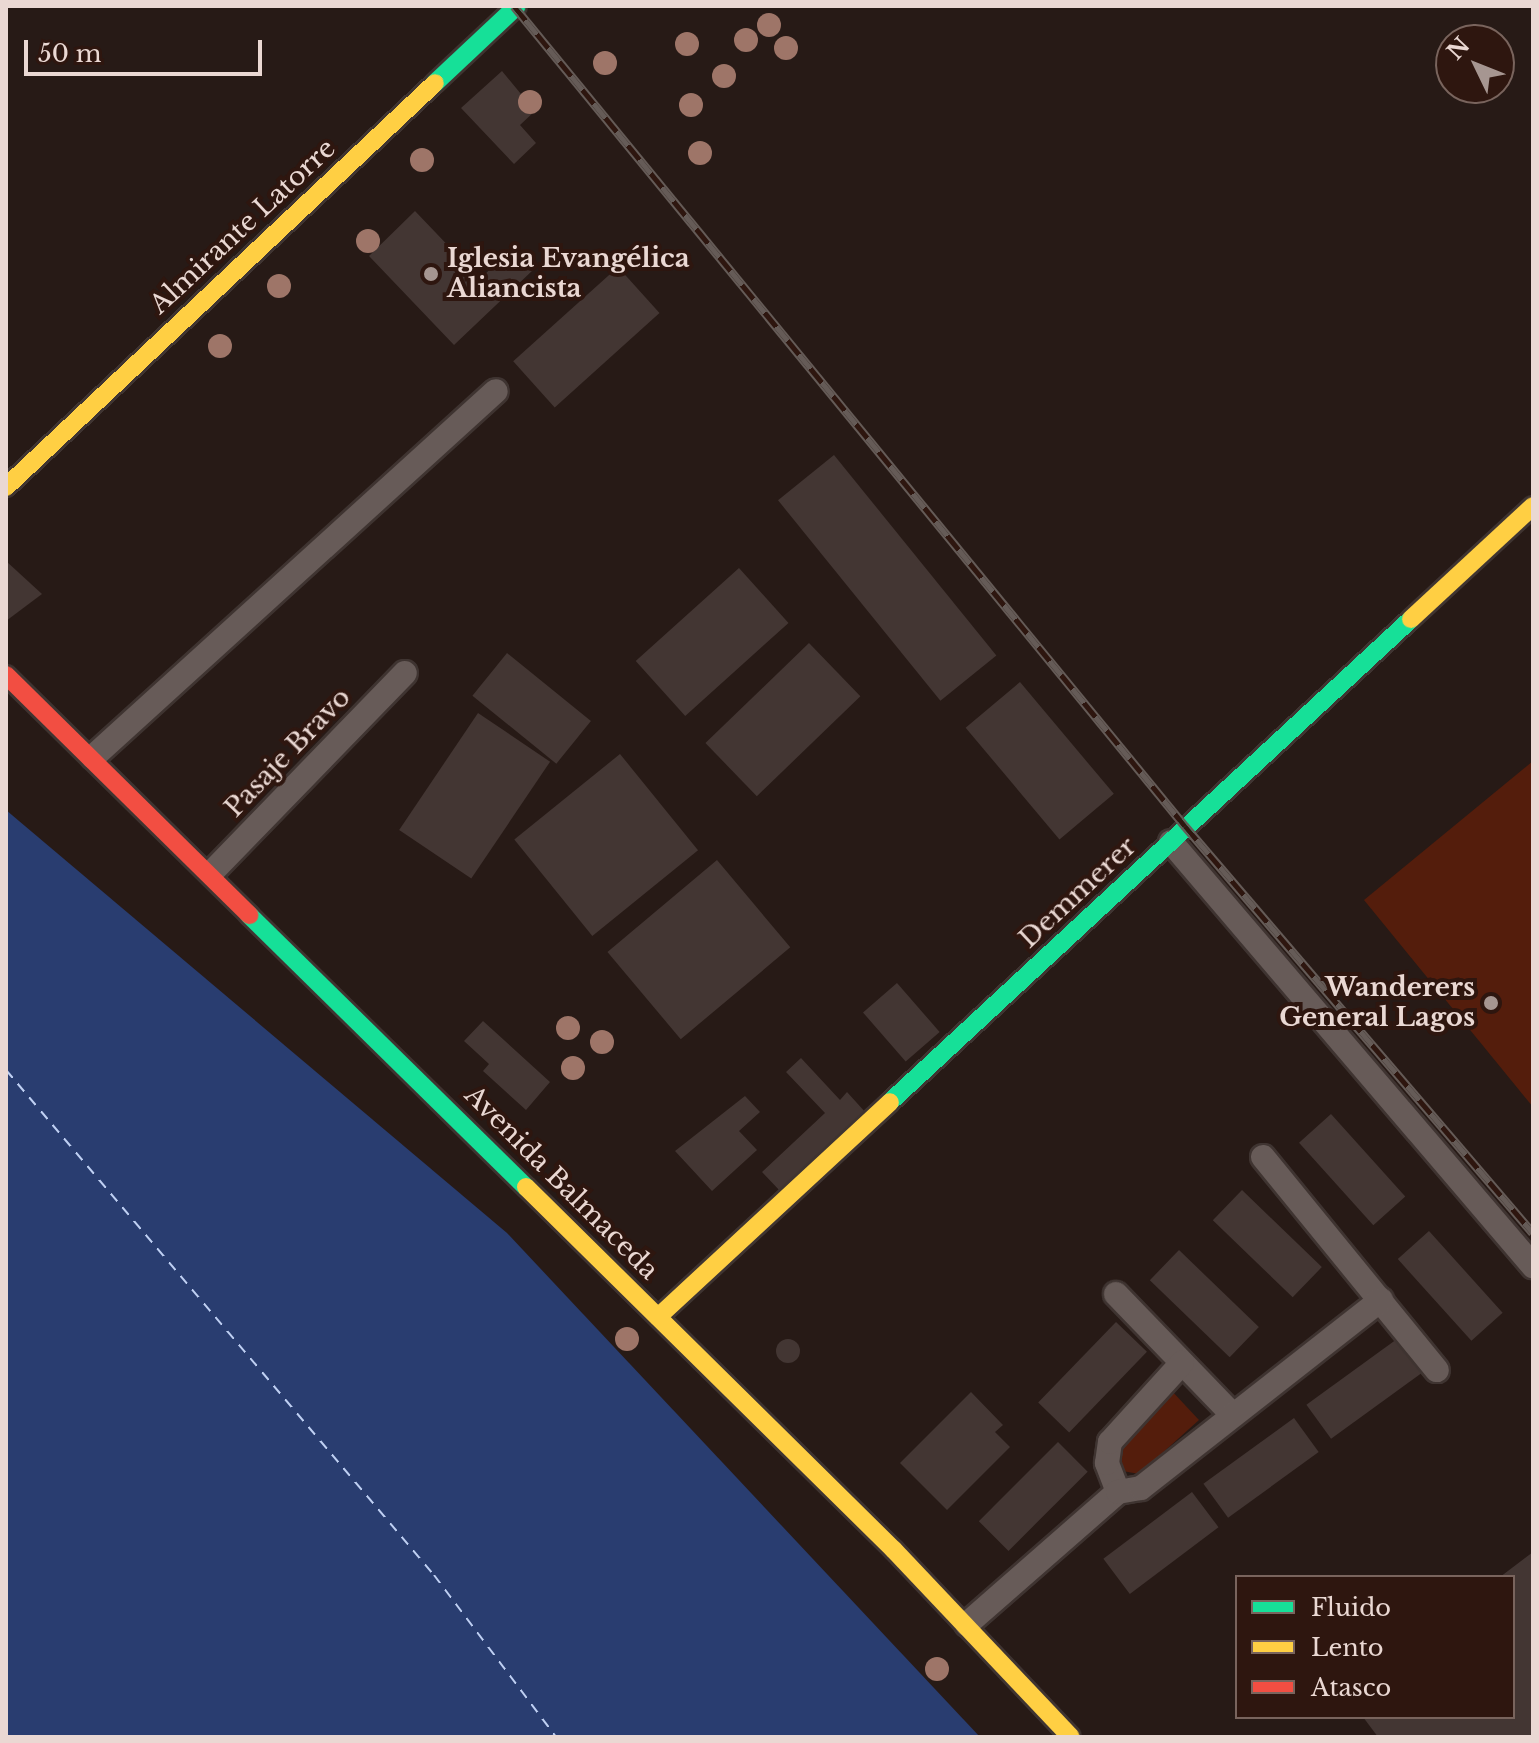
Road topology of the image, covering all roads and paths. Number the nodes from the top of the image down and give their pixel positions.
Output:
1 (517, 6) edge
2 (496, 391) dead end
3 (6, 487) edge
4 (1533, 506) edge
5 (405, 673) dead end
6 (6, 675) edge
7 (93, 757) junction
8 (1171, 842) junction
9 (212, 872) junction
10 (1263, 1157) dead end
11 (1533, 1266) edge
12 (1116, 1294) dead end
13 (1381, 1300) junction
14 (658, 1317) junction
15 (1182, 1363) junction
16 (1437, 1370) dead end
17 (1231, 1413) junction
18 (1118, 1492) junction
19 (967, 1624) junction
20 (1071, 1737) edge

1 - 3 street, Almirante Latorre
2 - 7 street
4 - 8 street, Demmerer
5 - 9 street, Pasaje Bravo
6 - 7 street, Avenida Balmaceda
7 - 9 street, Avenida Balmaceda
8 - 11 street
8 - 14 street, Demmerer
9 - 14 street, Avenida Balmaceda
10 - 13 street
12 - 15 street
13 - 16 street
13 - 17 street
14 - 19 street, Avenida Balmaceda
15 - 17 street
15 - 18 street
17 - 18 street
18 - 19 street
19 - 20 street, Avenida Balmaceda

